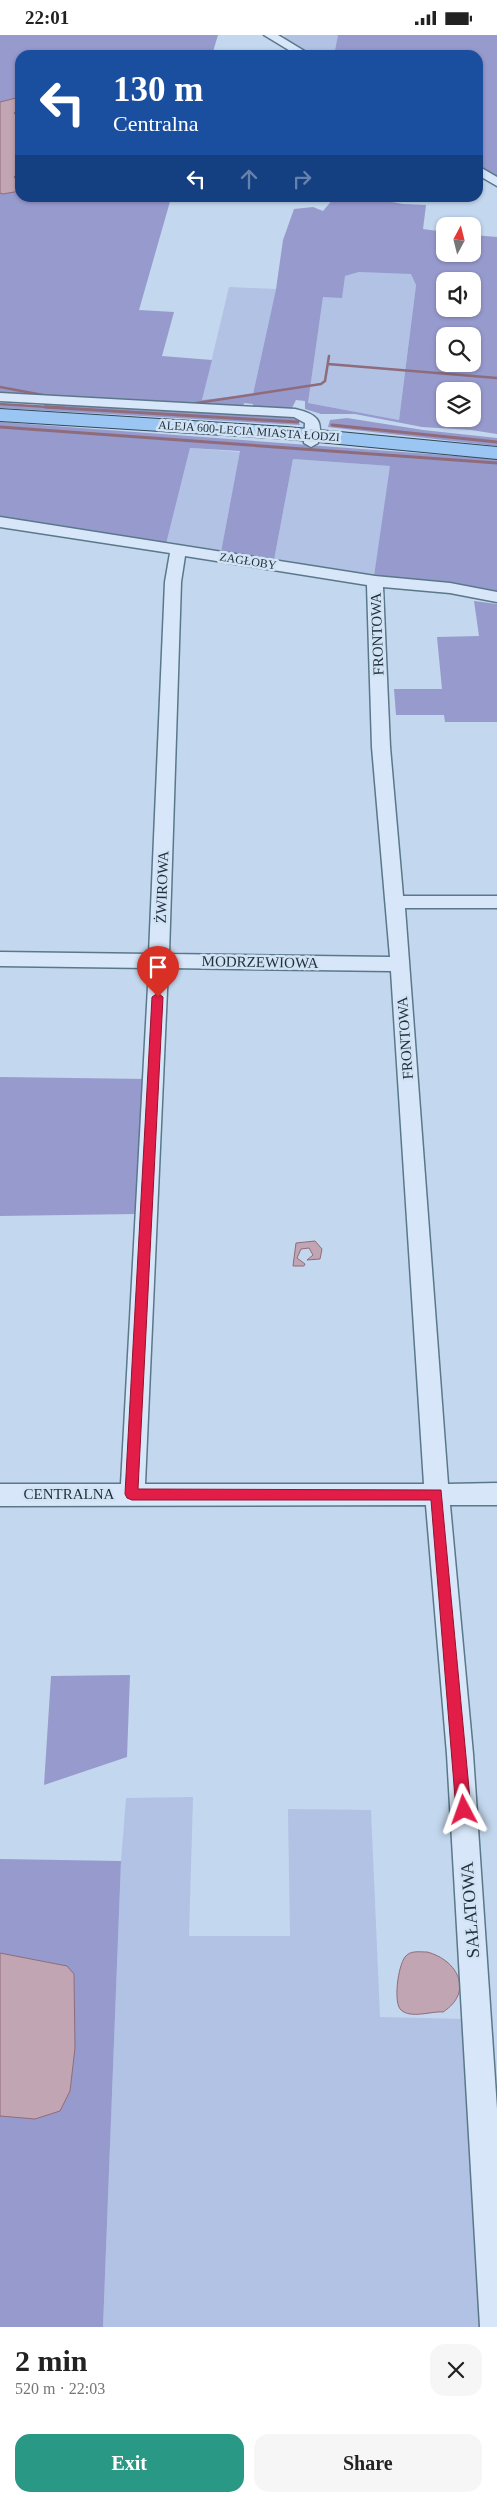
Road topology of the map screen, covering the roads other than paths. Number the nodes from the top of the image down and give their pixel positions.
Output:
1 (270, 35) edge
2 (296, 50) edge
3 (483, 173) edge
4 (497, 181) edge
5 (0, 397) edge
6 (0, 415) edge
7 (0, 420) edge
8 (312, 439) junction
9 (497, 453) edge
10 (497, 457) edge
11 (0, 522) edge
12 (178, 550) junction
13 (375, 581) junction
14 (497, 597) edge
15 (394, 902) junction
16 (497, 902) edge
17 (0, 959) edge
18 (159, 961) junction
19 (400, 964) junction
20 (497, 1493) edge
21 (132, 1494) junction
22 (437, 1494) junction
23 (0, 1495) edge
24 (496, 2327) edge

1 - 2 street
3 - 4 street
5 - 8 street
6 - 8 main road, ALEJA 600-LECIA MIASTA ŁODZI
7 - 8 main road, ALEJA 600-LECIA MIASTA ŁODZI
8 - 9 main road, ALEJA 600-LECIA MIASTA ŁODZI
8 - 10 main road, ALEJA 600-LECIA MIASTA ŁODZI
11 - 12 street, ZAGŁOBY
12 - 13 street, ZAGŁOBY
12 - 18 street, ŻWIROWA
13 - 14 street, ZAGŁOBY
13 - 15 street, FRONTOWA
15 - 16 street
15 - 19 street, FRONTOWA
17 - 18 street, MODRZEWIOWA
18 - 19 street, MODRZEWIOWA
18 - 21 street, ŻWIROWA
19 - 22 street, FRONTOWA
20 - 22 street, CENTRALNA
21 - 22 street, CENTRALNA
21 - 23 street, CENTRALNA
22 - 24 street, SAŁATOWA

